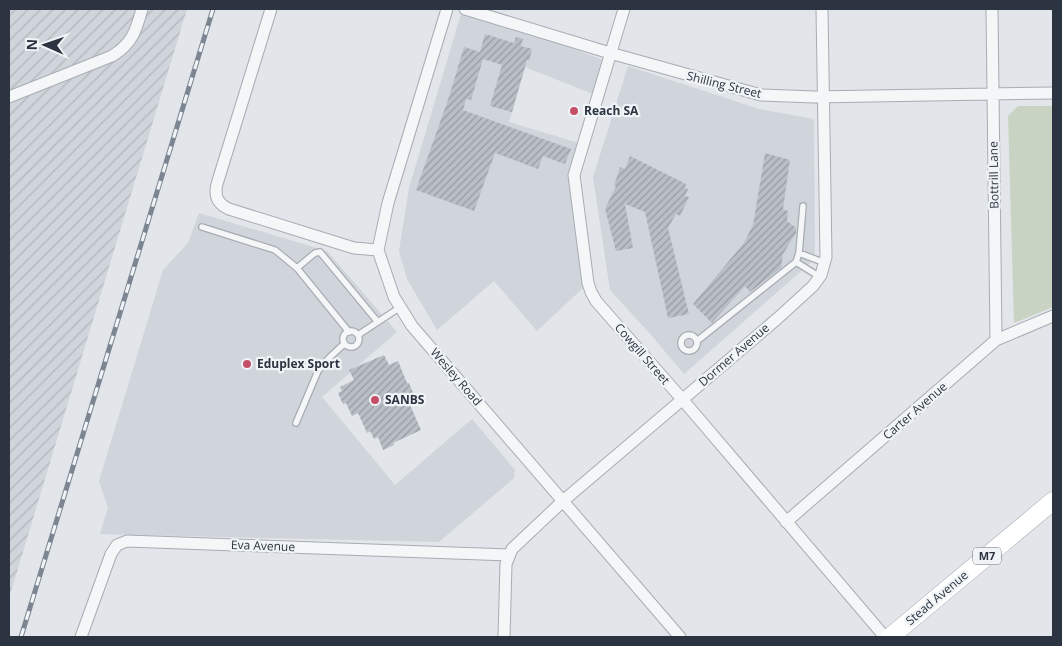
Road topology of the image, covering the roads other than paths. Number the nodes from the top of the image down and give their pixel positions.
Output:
1 (142, 9) edge
2 (272, 9) edge
3 (447, 9) edge
4 (465, 9) edge
5 (624, 9) edge
6 (822, 9) edge
7 (992, 9) edge
8 (610, 53) junction
9 (1053, 93) edge
10 (993, 94) junction
11 (9, 97) edge
12 (823, 97) junction
13 (803, 206) dead end
14 (202, 227) dead end
15 (378, 250) junction
16 (799, 253) junction
17 (796, 262) junction
18 (825, 263) junction
19 (297, 268) junction
20 (820, 277) junction
21 (400, 308) junction
22 (1053, 316) edge
23 (377, 321) junction
24 (349, 332) junction
25 (358, 335) junction
26 (996, 340) junction
27 (697, 341) dead end
28 (344, 344) junction
29 (682, 399) junction
30 (296, 423) dead end
31 (563, 501) junction
32 (1053, 501) edge
33 (786, 522) junction
34 (509, 555) junction
35 (82, 637) edge
36 (504, 637) edge
37 (680, 637) edge
38 (885, 637) edge
39 (890, 637) edge

1 - 11 street
2 - 15 street
3 - 15 street
4 - 8 street, Shilling Street
5 - 8 street, Cowgill Street
6 - 12 street, Dormer Avenue
7 - 10 street, Bottrill Lane
8 - 12 street, Shilling Street
8 - 29 street, Cowgill Street
9 - 10 street, Shilling Street
10 - 12 street, Shilling Street
10 - 26 street, Bottrill Lane
12 - 18 street, Dormer Avenue
13 - 16 lane
14 - 19 lane
15 - 21 street, Wesley Road
16 - 17 lane
16 - 18 lane
17 - 20 lane
17 - 27 lane
18 - 20 street, Dormer Avenue
19 - 23 lane
19 - 24 lane
20 - 29 street, Dormer Avenue
21 - 23 lane
21 - 31 street, Wesley Road
22 - 26 street, Carter Avenue
23 - 25 lane
24 - 25 lane
24 - 28 lane
25 - 28 lane
26 - 33 street, Carter Avenue
28 - 30 lane
29 - 31 street, Dormer Avenue
29 - 33 street, Cowgill Street
31 - 34 street, Dormer Avenue
31 - 37 street, Wesley Road
32 - 39 main road, Stead Avenue / M7
33 - 38 street, Cowgill Street
34 - 35 street, Eva Avenue
34 - 36 street

